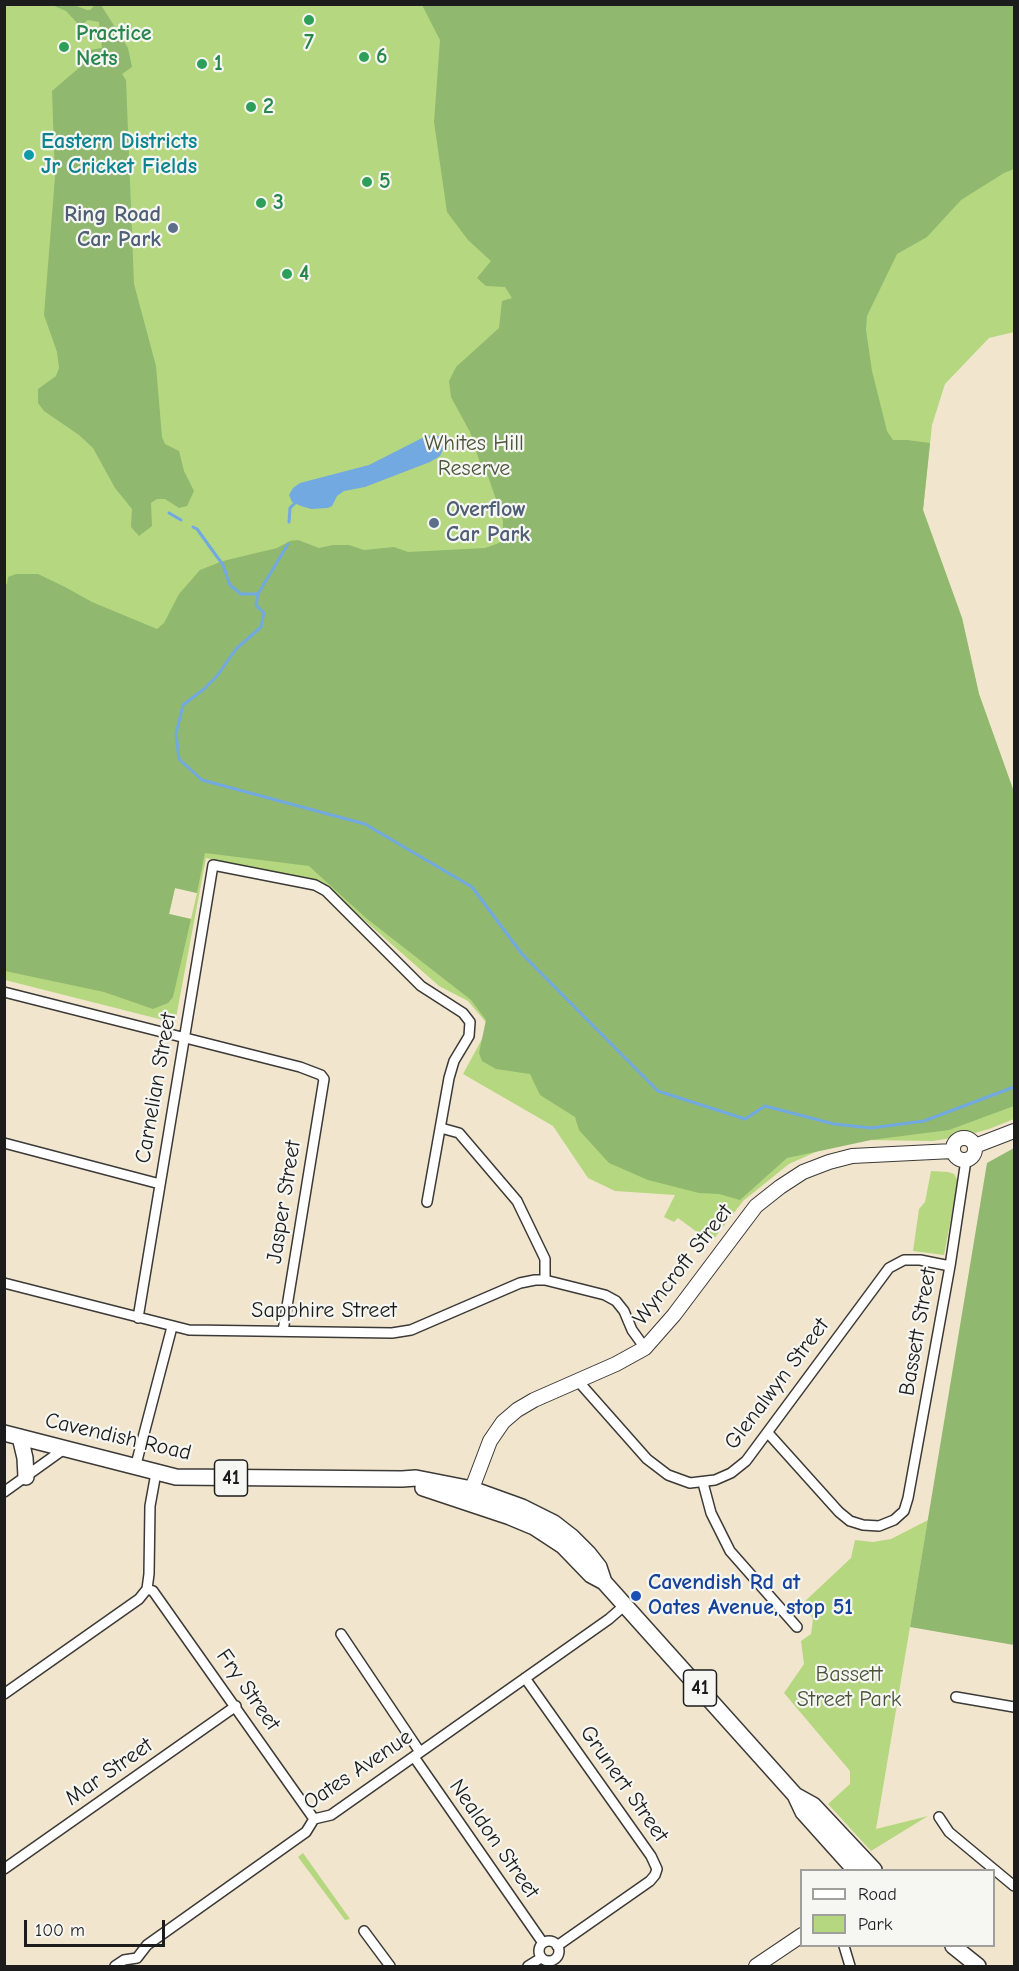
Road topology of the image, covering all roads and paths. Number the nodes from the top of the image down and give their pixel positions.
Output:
1 (4, 992) edge
2 (185, 1038) junction
3 (441, 1128) junction
4 (1014, 1131) edge
5 (4, 1143) edge
6 (975, 1146) junction
7 (953, 1151) junction
8 (966, 1160) junction
9 (160, 1184) junction
10 (427, 1202) dead end
11 (950, 1266) junction
12 (545, 1280) junction
13 (4, 1283) edge
14 (138, 1317) junction
15 (172, 1327) junction
16 (283, 1331) junction
17 (645, 1348) junction
18 (578, 1381) junction
19 (768, 1433) junction
20 (12, 1435) edge
21 (64, 1449) junction
22 (135, 1468) junction
23 (156, 1473) junction
24 (26, 1477) junction
25 (703, 1483) junction
26 (4, 1492) edge
27 (470, 1496) junction
28 (147, 1589) junction
29 (625, 1605) junction
30 (797, 1627) dead end
31 (341, 1634) dead end
32 (525, 1678) junction
33 (4, 1694) edge
34 (956, 1697) dead end
35 (236, 1706) junction
36 (1014, 1707) edge
37 (417, 1754) junction
38 (795, 1795) junction
39 (939, 1817) dead end
40 (314, 1818) junction
41 (4, 1869) edge
42 (854, 1869) edge
43 (873, 1869) edge
44 (994, 1869) edge
45 (995, 1870) edge
46 (1014, 1886) edge
47 (364, 1931) dead end
48 (800, 1936) edge
49 (543, 1943) junction
50 (557, 1946) junction
51 (844, 1947) edge
52 (954, 1947) edge
53 (137, 1958) junction
54 (541, 1958) junction
55 (557, 1963) edge
56 (115, 1966) edge
57 (143, 1966) edge
58 (390, 1966) edge
59 (528, 1966) edge
60 (756, 1966) edge
61 (850, 1966) edge
62 (978, 1966) edge

1 - 2 street
2 - 3 street, Carnelian Street
2 - 9 street, Carnelian Street
2 - 16 street, Jasper Street
3 - 10 street
3 - 12 street
4 - 6 street
5 - 9 street
6 - 7 street
6 - 8 street
7 - 8 street
7 - 17 street, Wyncroft Street
8 - 11 street, Bassett Street
9 - 14 street, Carnelian Street
11 - 19 street, Glenalwyn Street
11 - 19 street, Bassett Street
12 - 16 street, Sapphire Street
12 - 17 street, Sapphire Street
13 - 14 street, Sapphire Street
14 - 15 street, Sapphire Street
15 - 16 street, Sapphire Street
15 - 22 street
17 - 18 street, Wyncroft Street
18 - 25 street
18 - 27 street, Wyncroft Street
19 - 25 street, Glenalwyn Street
20 - 21 main road, Cavendish Road / 41
20 - 24 main road
21 - 22 main road, Cavendish Road / 41
21 - 24 street
22 - 23 main road, Cavendish Road / 41
23 - 27 main road, Cavendish Road / 41
23 - 28 street
24 - 26 street
25 - 30 street
27 - 29 main road, Cavendish Road / 41
28 - 33 street
28 - 35 street, Fry Street
29 - 32 street, Oates Avenue
29 - 38 main road, Cavendish Road / 41
31 - 37 street, Nealdon Street
32 - 37 street, Oates Avenue
32 - 50 street, Grunert Street
34 - 36 street
35 - 40 street, Fry Street
35 - 41 street, Mar Street
37 - 40 street, Oates Avenue
37 - 49 street, Nealdon Street
38 - 42 main road, Cavendish Road / 41
38 - 43 main road, Cavendish Road / 41
39 - 44 street
40 - 53 street, Oates Avenue
45 - 46 street
47 - 58 street
48 - 60 street
49 - 50 street
49 - 54 street
50 - 55 street
51 - 61 street
52 - 62 main road
53 - 56 street, Oates Avenue
53 - 57 street
54 - 55 street
54 - 59 street

